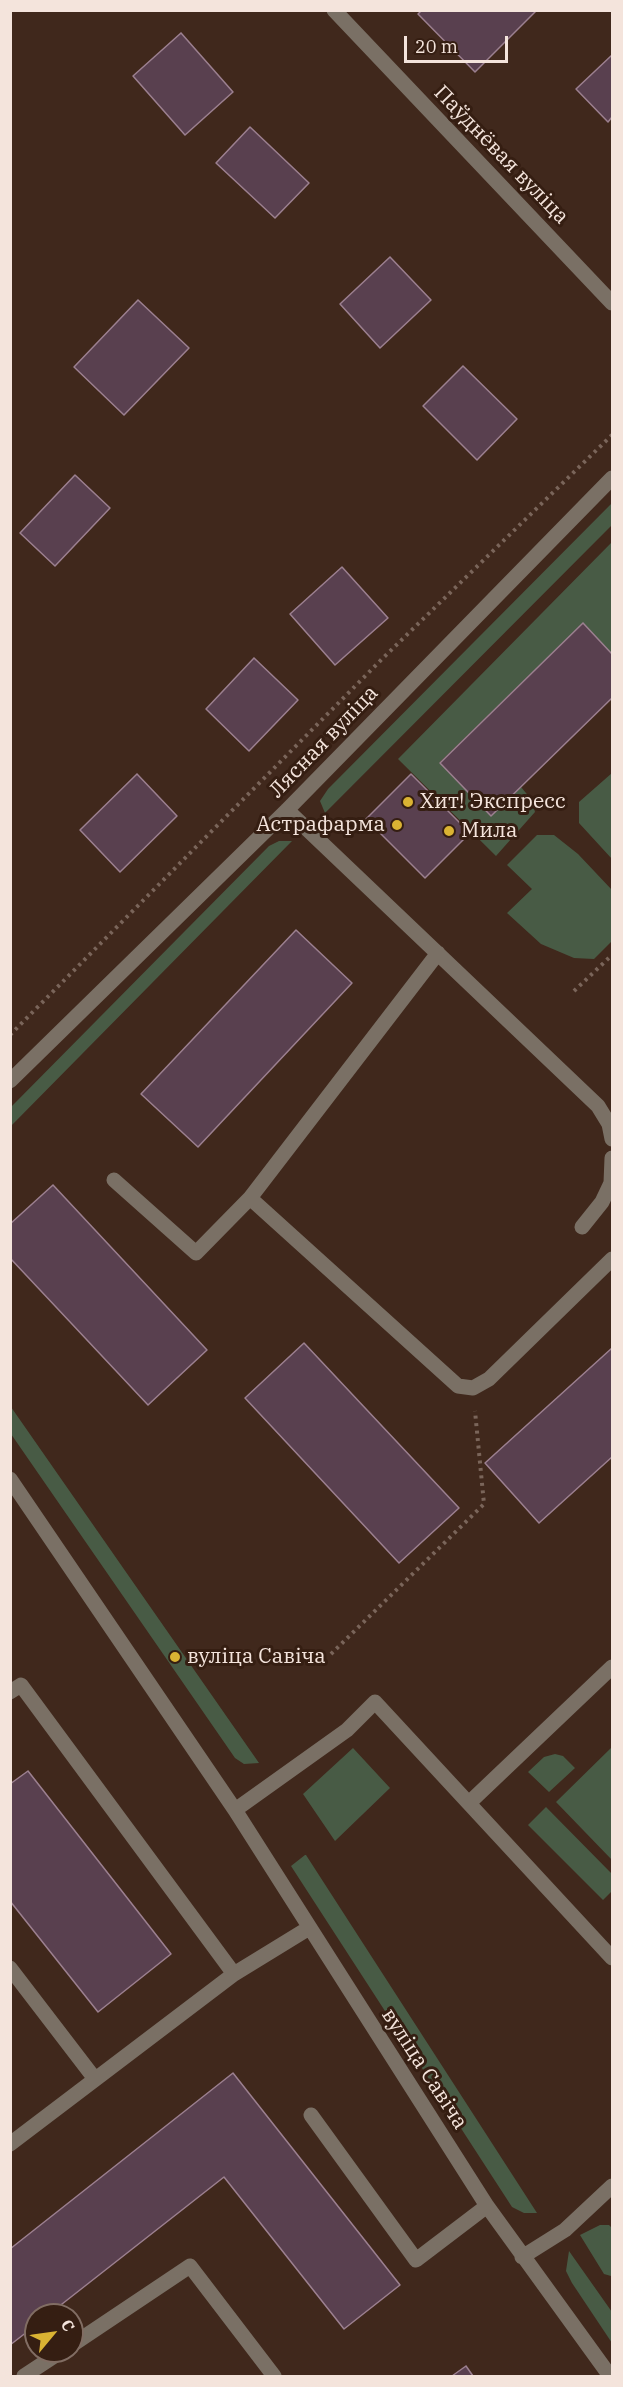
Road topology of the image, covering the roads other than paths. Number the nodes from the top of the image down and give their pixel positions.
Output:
1 (334, 10) edge
2 (612, 303) edge
3 (612, 478) edge
4 (287, 810) junction
5 (438, 953) junction
6 (10, 1081) edge
7 (612, 1139) edge
8 (612, 1158) edge
9 (114, 1180) dead end
10 (250, 1198) junction
11 (582, 1227) dead end
12 (612, 1259) edge
13 (10, 1479) edge
14 (612, 1667) edge
15 (10, 1692) edge
16 (469, 1803) junction
17 (235, 1810) junction
18 (309, 1928) junction
19 (612, 1958) edge
20 (10, 1968) edge
21 (234, 1974) junction
22 (95, 2079) junction
23 (311, 2115) dead end
24 (10, 2144) edge
25 (612, 2186) edge
26 (487, 2206) junction
27 (522, 2257) junction
28 (84, 2337) edge
29 (44, 2363) edge
30 (24, 2376) edge
31 (274, 2376) edge
32 (610, 2376) edge

1 - 2 street, Паўднёвая вуліца
3 - 4 street, Лясная вуліца
4 - 5 street
4 - 6 street, Лясная вуліца
5 - 7 street
5 - 10 street
8 - 11 street
9 - 10 street
10 - 12 street
13 - 17 street, вуліца Савіча
14 - 16 street
15 - 21 street
16 - 17 street
16 - 19 street
17 - 18 street, вуліца Савіча
18 - 21 street
18 - 26 street, вуліца Савіча
20 - 22 street
21 - 22 street
22 - 24 street
23 - 26 street
25 - 27 street
26 - 27 street, вуліца Савіча
27 - 32 street, вуліца Савіча
28 - 31 street
29 - 30 street

